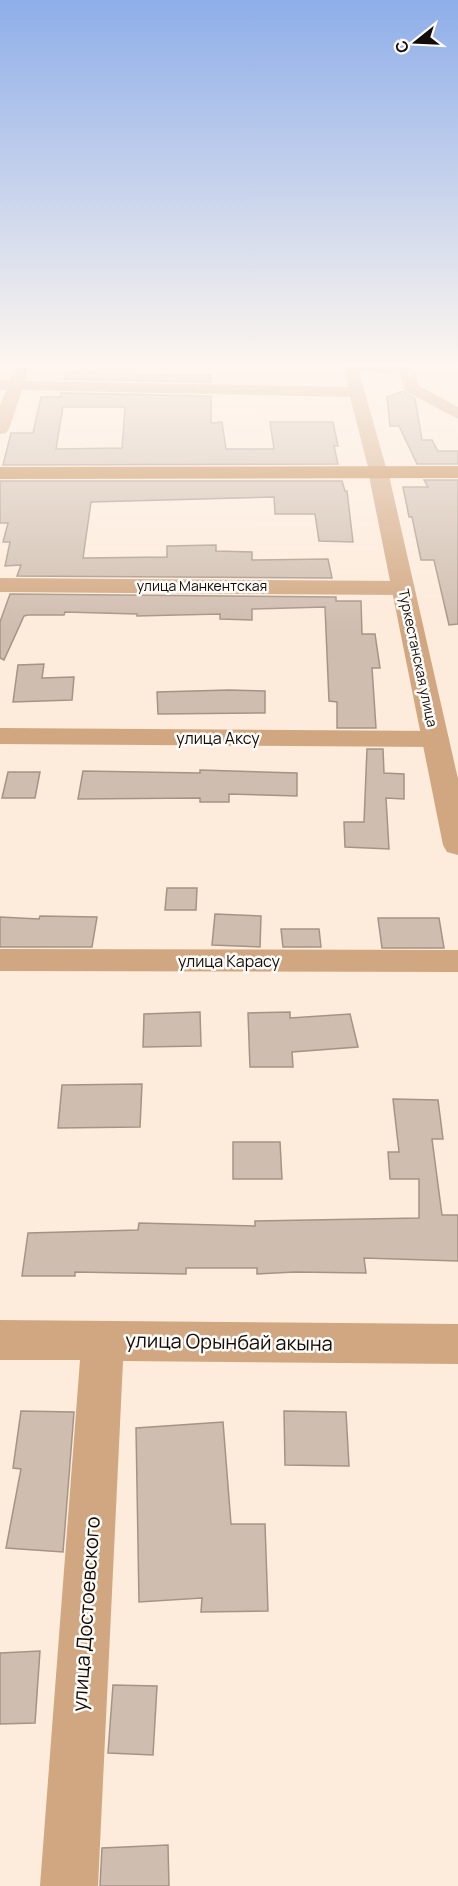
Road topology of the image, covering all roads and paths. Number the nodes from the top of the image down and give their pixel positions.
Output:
1 (373, 454) edge
2 (378, 471) junction
3 (458, 472) edge
4 (0, 473) edge
5 (0, 585) edge
6 (403, 588) junction
7 (0, 736) edge
8 (436, 739) junction
9 (458, 845) edge
10 (0, 960) edge
11 (458, 961) edge
12 (0, 1340) edge
13 (103, 1341) junction
14 (458, 1344) edge
15 (69, 1886) edge

1 - 2 street
2 - 3 main road
2 - 4 main road
2 - 6 street, Туркестанская улица
5 - 6 street, улица Манкентская
6 - 8 street, Туркестанская улица
7 - 8 street, улица Аксу
8 - 9 street, Туркестанская улица
10 - 11 street, улица Карасу
12 - 13 street, улица Орынбай акына
13 - 14 street, улица Орынбай акына
13 - 15 street, улица Достоевского

